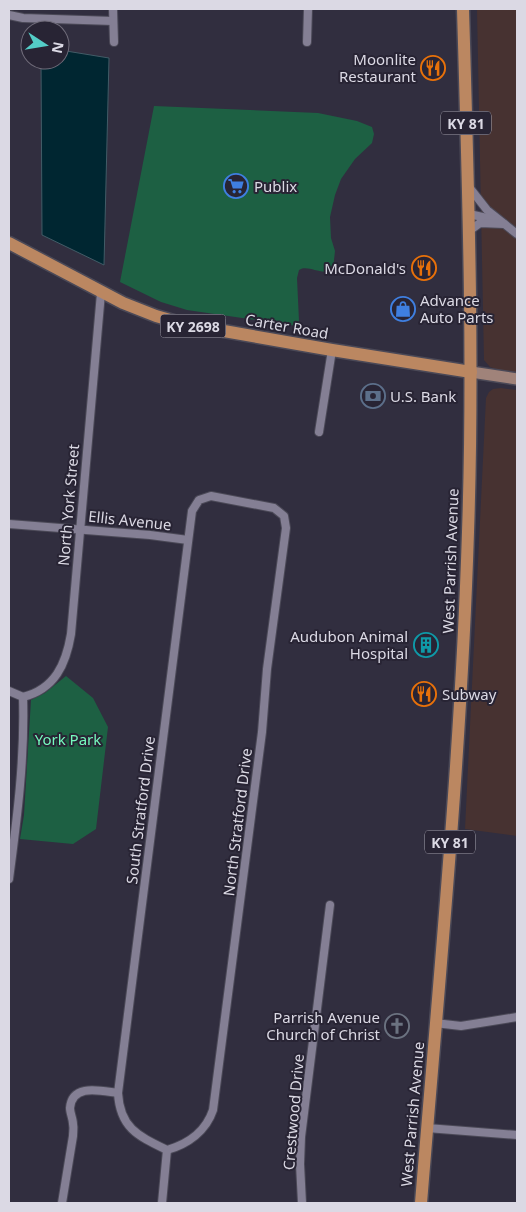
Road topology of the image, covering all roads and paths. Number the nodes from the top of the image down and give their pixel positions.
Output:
1 (113, 9) edge
2 (308, 9) edge
3 (463, 9) edge
4 (9, 14) edge
5 (113, 21) junction
6 (114, 42) dead end
7 (307, 42) dead end
8 (468, 186) junction
9 (469, 214) junction
10 (504, 224) junction
11 (470, 231) junction
12 (517, 234) edge
13 (9, 243) edge
14 (101, 292) junction
15 (332, 350) junction
16 (471, 372) junction
17 (517, 379) edge
18 (319, 432) dead end
19 (246, 502) joint
20 (9, 524) edge
21 (80, 528) junction
22 (188, 540) junction
23 (9, 691) edge
24 (23, 697) junction
25 (12, 831) edge
26 (9, 879) edge
27 (330, 904) dead end
28 (517, 1017) edge
29 (435, 1023) junction
30 (118, 1093) junction
31 (427, 1128) junction
32 (517, 1135) edge
33 (167, 1150) junction
34 (62, 1203) edge
35 (162, 1203) edge
36 (302, 1203) edge
37 (421, 1203) edge

1 - 5 street
2 - 7 street
3 - 8 main road, West Parrish Avenue / KY 81
4 - 5 street
5 - 6 street
8 - 9 main road, West Parrish Avenue / KY 81
8 - 10 street
9 - 10 street
9 - 11 main road, West Parrish Avenue / KY 81
10 - 11 street
10 - 12 street
11 - 16 main road, West Parrish Avenue / KY 81
13 - 14 main road, Carter Road / KY 2698
14 - 15 main road, Carter Road / KY 2698
14 - 21 street, North York Street
15 - 16 main road, Carter Road / KY 2698
15 - 18 street
16 - 17 main road, Carter Road
16 - 29 main road, West Parrish Avenue / KY 81
19 - 22 street, South Stratford Drive
19 - 33 street, North Stratford Drive
20 - 21 street, Ellis Avenue
21 - 22 street, Ellis Avenue
21 - 24 street, North York Street
22 - 30 street, South Stratford Drive
23 - 24 street
24 - 25 street
25 - 26 street
27 - 36 street, Crestwood Drive
28 - 29 street
29 - 31 main road, West Parrish Avenue / KY 81
30 - 33 street, South Stratford Drive
30 - 34 street
31 - 32 street
31 - 37 main road, West Parrish Avenue / KY 81
33 - 35 street

